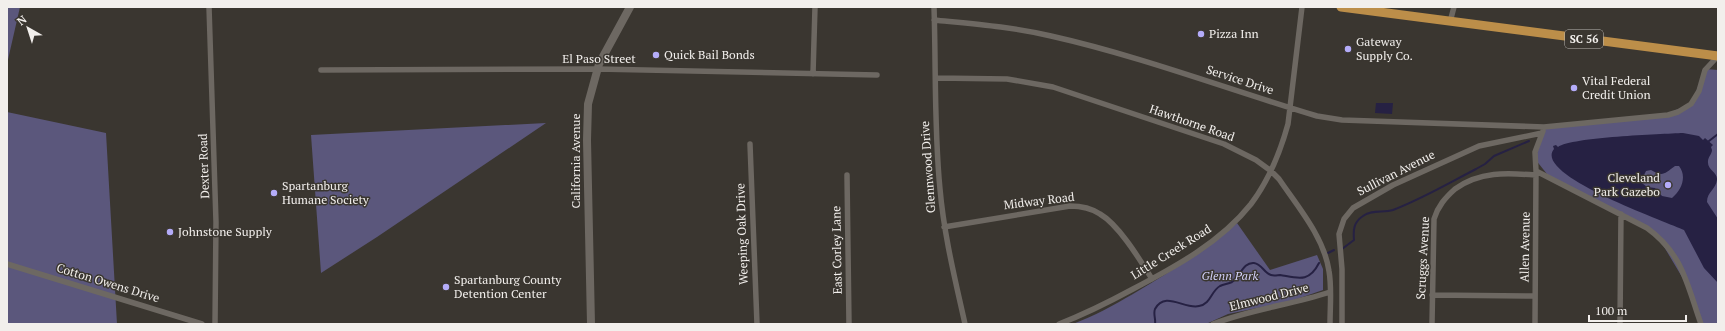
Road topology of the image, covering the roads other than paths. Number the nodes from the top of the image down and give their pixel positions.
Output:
1 (209, 7) edge
2 (630, 7) edge
3 (815, 7) edge
4 (934, 7) edge
5 (1302, 7) edge
6 (1341, 7) edge
7 (1454, 7) edge
8 (934, 20) junction
9 (1450, 22) junction
10 (1718, 56) edge
11 (320, 70) dead end
12 (597, 70) junction
13 (813, 74) junction
14 (877, 75) dead end
15 (936, 78) junction
16 (1291, 108) junction
17 (1543, 130) junction
18 (750, 144) dead end
19 (1271, 171) junction
20 (1536, 173) junction
21 (847, 176) dead end
22 (1621, 214) junction
23 (944, 227) junction
24 (7, 264) edge
25 (1152, 279) junction
26 (1330, 292) junction
27 (1432, 295) junction
28 (1535, 296) junction
29 (202, 324) edge
30 (215, 324) edge
31 (591, 324) edge
32 (757, 324) edge
33 (849, 324) edge
34 (965, 324) edge
35 (1059, 324) edge
36 (1213, 324) edge
37 (1330, 324) edge
38 (1342, 324) edge
39 (1432, 324) edge
40 (1535, 324) edge
41 (1620, 324) edge
42 (1701, 324) edge

1 - 30 street, Dexter Road
2 - 12 main road, California Avenue
3 - 13 street
4 - 8 street, Glennwood Drive
5 - 16 street, Little Creek Road
6 - 9 main road, SC 56
7 - 9 street
8 - 15 street, Glennwood Drive
8 - 16 street, Service Drive
9 - 10 main road, SC 56
10 - 17 street
11 - 12 street, El Paso Street
12 - 13 street, El Paso Street
12 - 31 main road, California Avenue
13 - 14 street, El Paso Street
15 - 19 street, Hawthorne Road
15 - 23 street, Glennwood Drive
16 - 17 street, Service Drive
16 - 19 street, Little Creek Road
17 - 20 street, Allen Avenue
17 - 38 street, Sullivan Avenue
18 - 32 street, Weeping Oak Drive
19 - 25 street, Little Creek Road
19 - 26 street, Hawthorne Road
20 - 22 street
20 - 27 street, Scruggs Avenue
20 - 28 street, Allen Avenue
21 - 33 street, East Corley Lane
22 - 41 street
22 - 42 street
23 - 25 street, Midway Road
23 - 34 street, Glennwood Drive
24 - 29 street, Cotton Owens Drive
25 - 35 street, Little Creek Road
26 - 36 street, Elmwood Drive
26 - 37 street, Hawthorne Road
27 - 28 street
27 - 39 street, Scruggs Avenue
28 - 40 street, Allen Avenue

